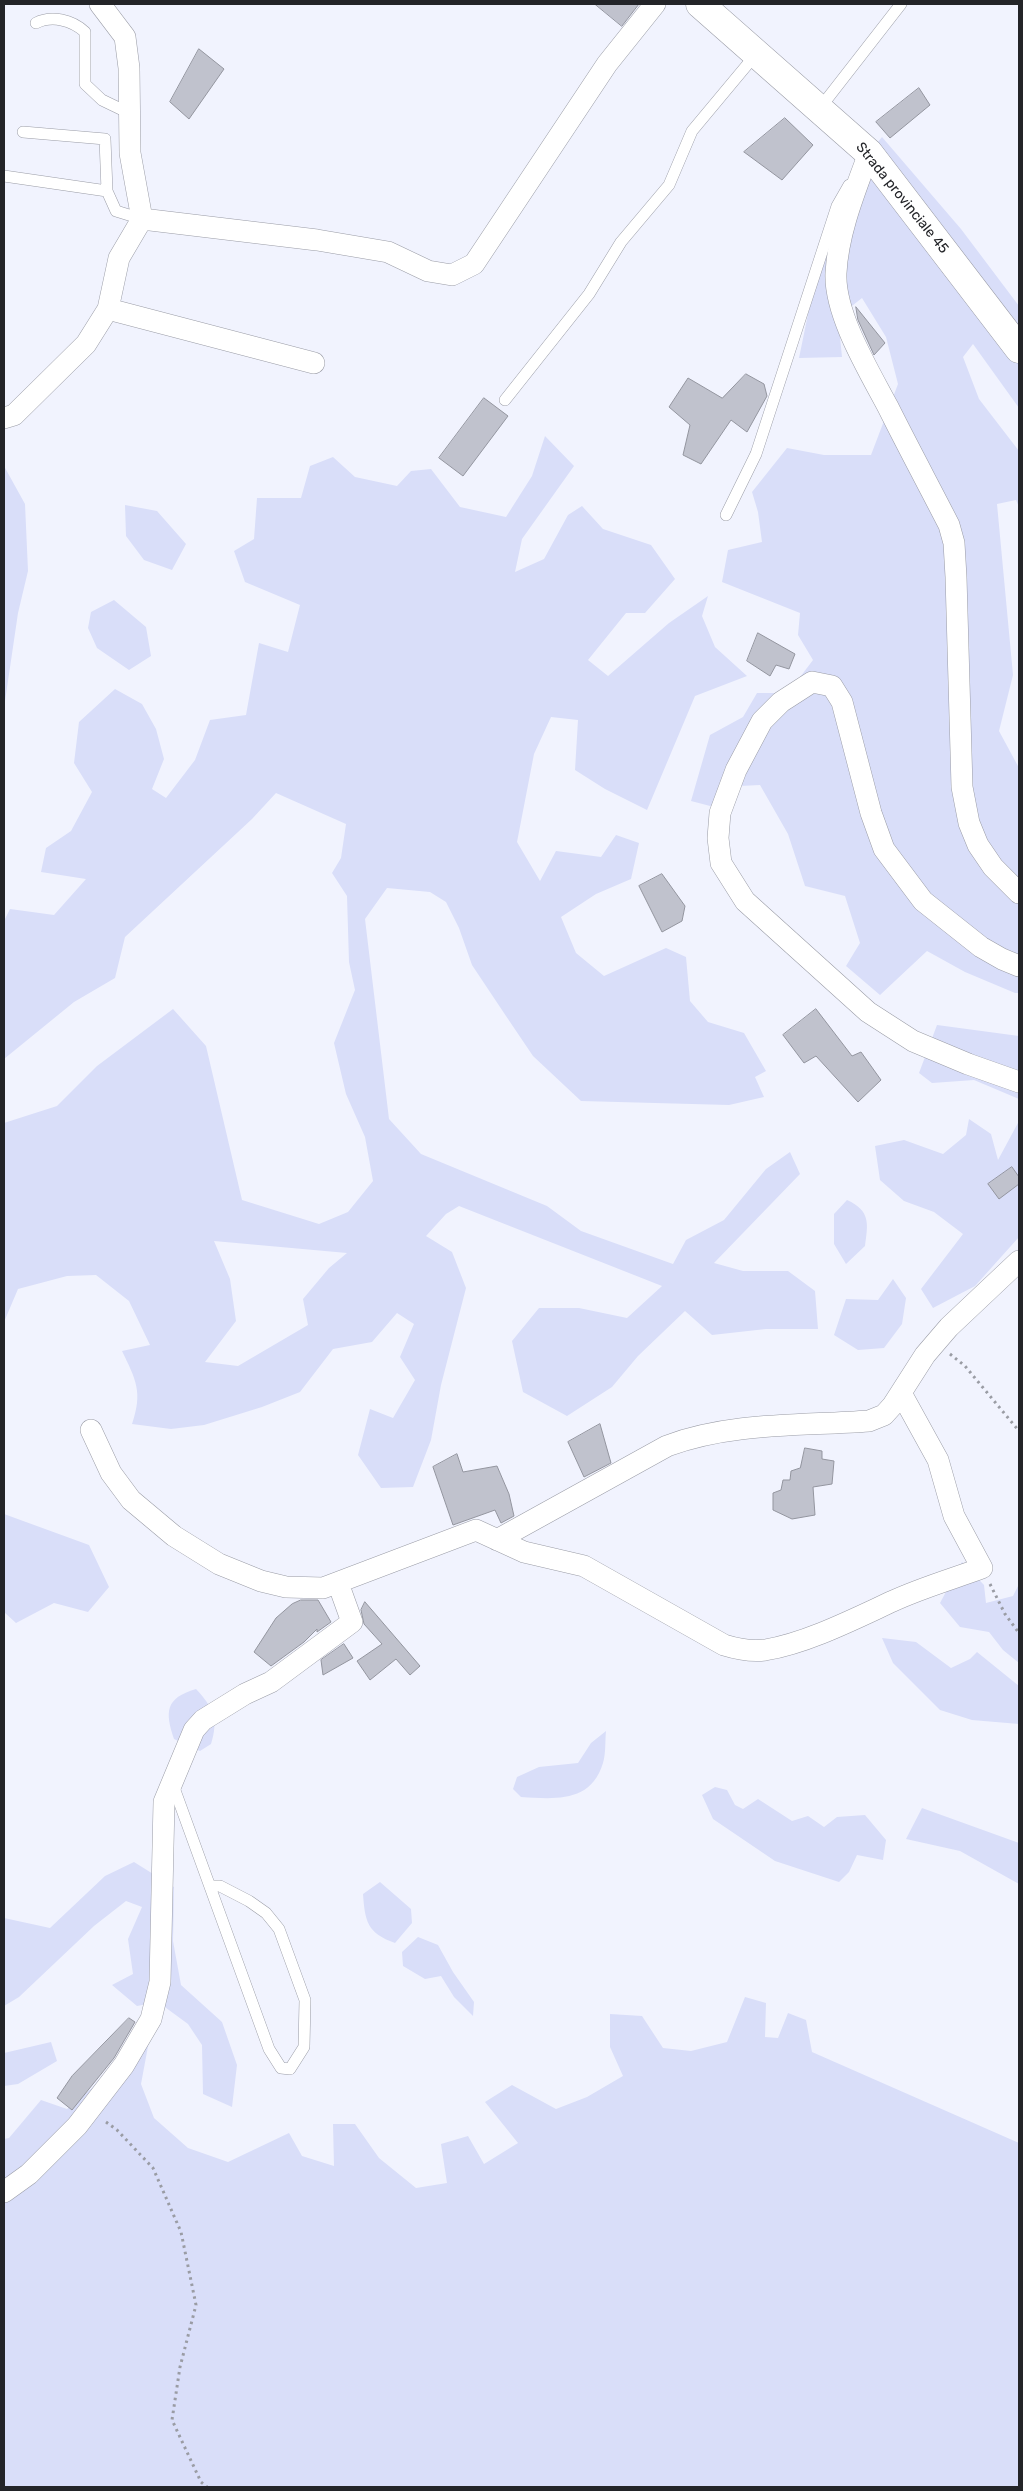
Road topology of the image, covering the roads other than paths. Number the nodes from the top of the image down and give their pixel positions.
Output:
1 (100, 4) edge
2 (654, 4) edge
3 (700, 4) edge
4 (901, 4) edge
5 (36, 22) dead end
6 (757, 53) junction
7 (820, 108) junction
8 (129, 113) junction
9 (23, 132) dead end
10 (869, 153) junction
11 (4, 176) edge
12 (107, 191) junction
13 (142, 219) junction
14 (108, 309) junction
15 (1019, 350) edge
16 (314, 363) dead end
17 (505, 400) dead end
18 (4, 418) edge
19 (726, 515) dead end
20 (1019, 893) edge
21 (1019, 966) edge
22 (1019, 1082) edge
23 (1019, 1261) edge
24 (901, 1393) junction
25 (91, 1430) dead end
26 (497, 1540) junction
27 (338, 1583) junction
28 (172, 1783) junction
29 (210, 1886) junction
30 (4, 2192) edge

1 - 8 street
2 - 13 street
3 - 6 main road, Strada provinciale 45
4 - 7 lane
5 - 8 lane
6 - 7 main road, Strada provinciale 45
6 - 17 lane
7 - 10 main road, Strada provinciale 45
8 - 13 street
9 - 12 lane
10 - 15 main road, Strada provinciale 45
10 - 19 lane
10 - 20 street
11 - 12 lane
12 - 13 lane
13 - 14 street
14 - 16 street
14 - 18 street
21 - 22 street
23 - 24 street
24 - 26 street
24 - 26 street
25 - 27 street
26 - 27 street
27 - 28 street
28 - 29 lane
28 - 30 street
29 - 29 lane

